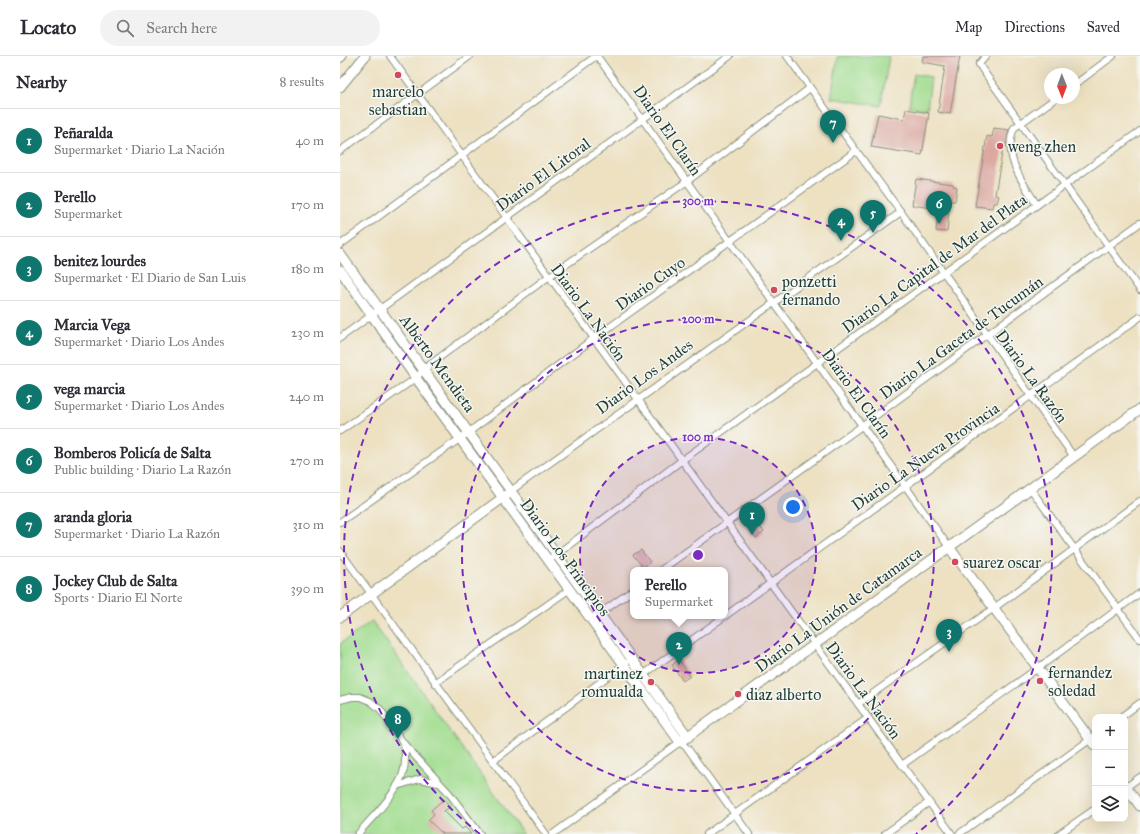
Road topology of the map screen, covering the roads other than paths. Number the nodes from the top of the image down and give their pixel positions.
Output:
1 (365, 56) edge
2 (390, 56) edge
3 (470, 56) edge
4 (596, 56) edge
5 (730, 56) edge
6 (787, 56) edge
7 (986, 56) edge
8 (1113, 56) edge
9 (1080, 81) edge
10 (340, 87) edge
11 (810, 88) junction
12 (416, 94) junction
13 (1048, 104) edge
14 (641, 118) junction
15 (1022, 123) junction
16 (1140, 131) edge
17 (340, 151) edge
18 (856, 151) junction
19 (461, 156) junction
20 (686, 182) junction
21 (1065, 185) junction
22 (1037, 205) junction
23 (900, 212) junction
24 (505, 217) junction
25 (1140, 223) edge
26 (730, 242) junction
27 (340, 245) edge
28 (1108, 245) junction
29 (340, 254) edge
30 (340, 270) edge
31 (943, 273) junction
32 (548, 277) junction
33 (1140, 290) edge
34 (773, 303) junction
35 (380, 309) junction
36 (372, 315) junction
37 (1140, 316) edge
38 (987, 334) junction
39 (340, 338) edge
40 (593, 339) junction
41 (818, 363) junction
42 (424, 369) junction
43 (416, 378) junction
44 (1032, 396) junction
45 (637, 400) junction
46 (1140, 409) edge
47 (863, 425) junction
48 (340, 431) edge
49 (468, 431) junction
50 (461, 438) junction
51 (1074, 457) junction
52 (681, 461) junction
53 (906, 485) junction
54 (1030, 488) junction
55 (512, 490) junction
56 (504, 498) junction
57 (1140, 501) edge
58 (340, 522) edge
59 (726, 522) junction
60 (949, 547) junction
61 (1074, 548) junction
62 (340, 551) edge
63 (558, 554) junction
64 (549, 560) junction
65 (665, 567) edge
66 (770, 584) junction
67 (570, 589) junction
68 (630, 592) edge
69 (1140, 593) edge
70 (372, 594) junction
71 (994, 608) junction
72 (1118, 608) junction
73 (728, 614) edge
74 (340, 617) edge
75 (596, 617) junction
76 (721, 619) edge
77 (1140, 639) edge
78 (814, 645) junction
79 (628, 661) junction
80 (1038, 668) junction
81 (644, 674) junction
82 (636, 680) junction
83 (435, 683) junction
84 (340, 700) edge
85 (1140, 703) edge
86 (858, 704) junction
87 (1125, 714) edge
88 (868, 718) junction
89 (684, 739) junction
90 (1092, 739) edge
91 (1092, 741) edge
92 (404, 744) junction
93 (493, 761) junction
94 (902, 765) junction
95 (1140, 777) edge
96 (439, 784) junction
97 (397, 786) junction
98 (1126, 786) edge
99 (1128, 791) edge
100 (928, 803) junction
101 (1140, 806) edge
102 (1092, 811) edge
103 (734, 814) junction
104 (358, 834) edge
105 (480, 834) edge
106 (546, 834) edge
107 (554, 834) edge
108 (707, 834) edge
109 (749, 834) edge
110 (885, 834) edge
111 (952, 834) edge
112 (959, 834) edge
113 (1059, 834) edge

1 - 10 street
2 - 12 street, Diario La Nación
3 - 12 street
4 - 14 street, Diario El Clarín
4 - 19 street
5 - 14 street, Diario El Litoral
6 - 11 street, Diario La Razón
7 - 15 street
8 - 9 street
11 - 18 street, Diario La Razón
11 - 20 street
12 - 17 street
12 - 19 street, Diario La Nación
13 - 15 street
14 - 20 street, Diario El Clarín
14 - 24 street, Diario El Litoral
15 - 21 street
15 - 22 street
16 - 21 street, Diario La Capital de Mar del Plata
18 - 23 street, Diario La Razón
18 - 26 street, Diario Cuyo
19 - 24 street, Diario La Nación
19 - 27 street
20 - 26 street, Diario El Clarín
20 - 32 street
21 - 22 street, Diario La Capital de Mar del Plata
21 - 28 street
22 - 31 street, Diario La Capital de Mar del Plata
23 - 31 street, Diario La Razón
23 - 34 street, Diario Los Andes
24 - 32 street, Diario La Nación
24 - 35 street, Diario El Litoral
25 - 28 street, Diario La Gaceta de Tucumán
26 - 34 street, Diario El Clarín
26 - 40 street, Diario Cuyo
28 - 33 street
28 - 38 street, Diario La Gaceta de Tucumán
29 - 35 street, Alberto Mendieta
30 - 36 street, Alberto Mendieta
31 - 38 street, Diario La Razón
31 - 41 street, Diario La Capital de Mar del Plata
32 - 40 street, Diario La Nación
32 - 42 street
34 - 41 street, Diario El Clarín
34 - 45 street, Diario Los Andes
35 - 36 street, Diario El Litoral
35 - 42 street, Alberto Mendieta
36 - 39 street, Diario El Litoral
36 - 43 street, Alberto Mendieta
37 - 44 street, Diario La Nueva Provincia
38 - 44 street, Diario La Razón
38 - 47 street, Diario La Gaceta de Tucumán
40 - 45 street, Diario La Nación
40 - 49 street, Diario Cuyo
41 - 47 street, Diario El Clarín
41 - 52 street, Diario La Capital de Mar del Plata
42 - 43 street
42 - 49 street, Alberto Mendieta
43 - 48 street
43 - 50 street, Alberto Mendieta
44 - 51 street, Diario La Razón
44 - 53 street, Diario La Nueva Provincia
45 - 52 street, Diario La Nación
45 - 55 street, Diario Los Andes
46 - 51 street, Diario La Unión de Catamarca
47 - 53 street, Diario El Clarín
47 - 59 street, Diario La Gaceta de Tucumán
49 - 50 street, Diario Cuyo
49 - 55 street, Alberto Mendieta
50 - 56 street, Alberto Mendieta
50 - 58 street, Diario Cuyo
51 - 54 street, Diario La Unión de Catamarca
52 - 59 street, Diario La Nación
52 - 63 street, Diario La Capital de Mar del Plata
53 - 60 street, Diario El Clarín
53 - 66 street, Diario La Nueva Provincia
54 - 60 street, Diario La Unión de Catamarca
54 - 61 street
55 - 56 street, Diario Los Andes
55 - 63 street, Diario Los Principios
56 - 64 street, Diario Los Principios
56 - 70 street, Diario Los Andes
57 - 61 street
59 - 65 street, Diario La Gaceta de Tucumán
59 - 66 street, Diario La Nación
60 - 71 street, Diario El Clarín
60 - 78 street, Diario La Unión de Catamarca
61 - 71 street
61 - 72 street
62 - 70 street
63 - 64 street, Diario La Capital de Mar del Plata
63 - 75 street, Diario Los Principios
64 - 67 street, Diario Los Principios
66 - 73 street, Diario La Nueva Provincia
66 - 78 street, Diario La Nación
67 - 75 street, Diario Los Principios
67 - 83 street
68 - 75 street
69 - 72 street
70 - 74 street, Diario Los Andes
70 - 83 street
71 - 80 street, Diario El Clarín
71 - 86 street
72 - 77 street
72 - 80 street
75 - 79 street, Diario Los Principios
76 - 81 street, Diario La Nueva Provincia
78 - 86 street, Diario La Nación
78 - 89 street, Diario La Unión de Catamarca
79 - 81 street, Diario Los Principios
79 - 82 street, Diario Los Principios
79 - 93 street
80 - 90 street, Diario El Clarín
80 - 94 street
81 - 82 street, Diario La Nueva Provincia
81 - 89 street, Diario Los Principios
82 - 89 street, Diario Los Principios
83 - 93 street
84 - 92 street
85 - 87 street
86 - 88 street, Diario La Nación
88 - 94 street, Diario La Nación
88 - 103 street
89 - 103 street, Diario Los Principios
89 - 107 street, Diario La Unión de Catamarca
91 - 112 street
92 - 96 street
92 - 97 street
93 - 106 street
94 - 100 street, Diario La Nación
95 - 98 street
96 - 97 street
96 - 105 street
97 - 104 street
99 - 101 street
100 - 110 street
100 - 111 street, Diario La Nación
102 - 113 street
103 - 108 street
103 - 109 street, Diario Los Principios

